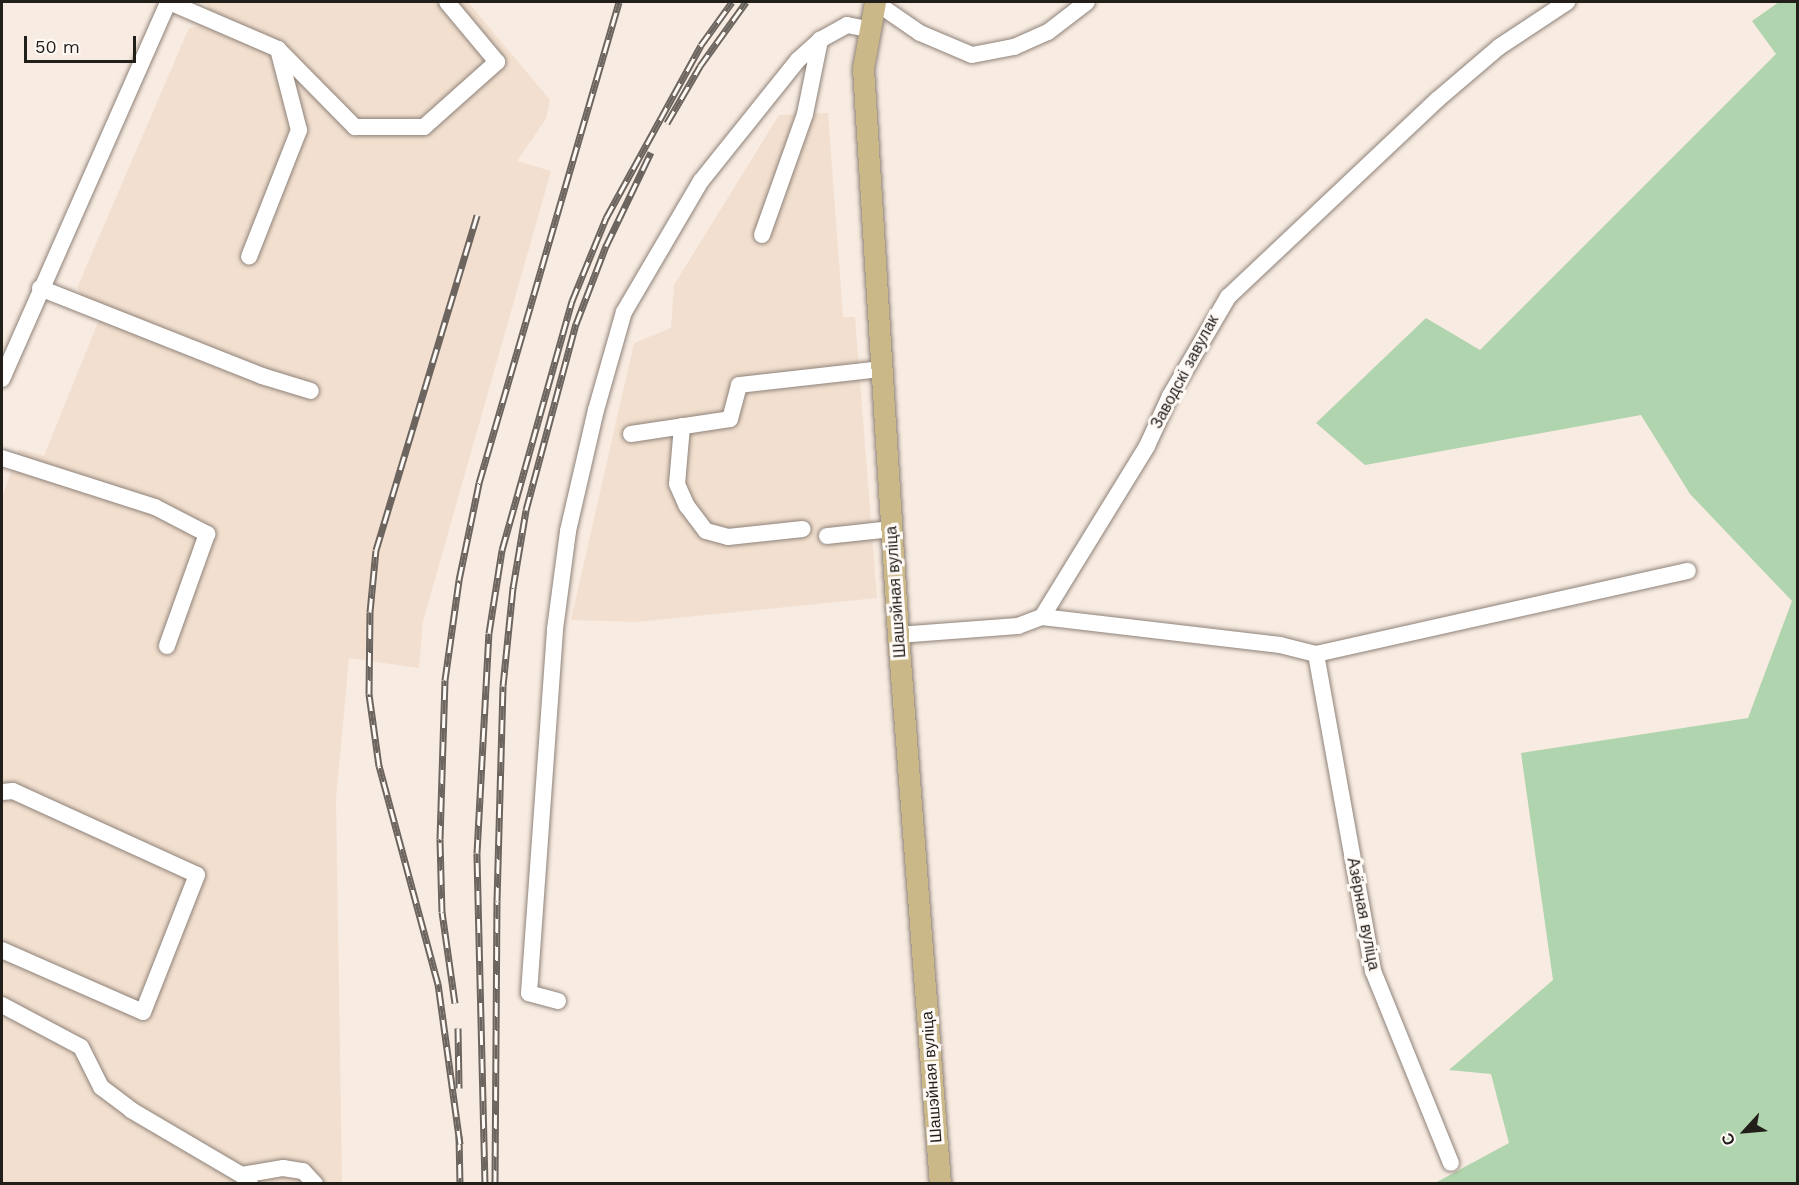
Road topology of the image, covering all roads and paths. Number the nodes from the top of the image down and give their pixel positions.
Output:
1 (169, 2) edge
2 (447, 2) edge
3 (875, 2) edge
4 (1087, 2) edge
5 (1567, 2) edge
6 (868, 29) junction
7 (820, 40) junction
8 (278, 49) junction
9 (762, 235) dead end
10 (249, 257) dead end
11 (40, 288) junction
12 (881, 369) junction
13 (2, 379) edge
14 (312, 391) dead end
15 (682, 426) junction
16 (631, 434) dead end
17 (2, 458) edge
18 (803, 529) dead end
19 (891, 529) junction
20 (826, 536) dead end
21 (1688, 571) dead end
22 (1042, 617) junction
23 (898, 635) junction
24 (167, 646) dead end
25 (1316, 654) junction
26 (2, 792) edge
27 (2, 950) edge
28 (558, 1001) dead end
29 (2, 1005) edge
30 (1451, 1163) dead end
31 (246, 1179) edge
32 (315, 1184) edge
33 (940, 1184) edge

1 - 8 street
1 - 11 street
2 - 8 street
3 - 4 street
3 - 6 main road, Шашэйная вуліца
5 - 22 street, Заводскі завулак
6 - 7 street
6 - 12 main road, Шашэйная вуліца
7 - 9 street
7 - 28 street
8 - 10 street
11 - 13 street
11 - 14 street
12 - 15 street
12 - 19 main road, Шашэйная вуліца
15 - 16 street
15 - 18 street
17 - 24 street
19 - 20 street
19 - 23 main road, Шашэйная вуліца
21 - 25 street
22 - 23 street
22 - 25 street
23 - 33 main road, Шашэйная вуліца
25 - 30 street, Азёрная вуліца
26 - 27 street
29 - 31 street
31 - 32 street

